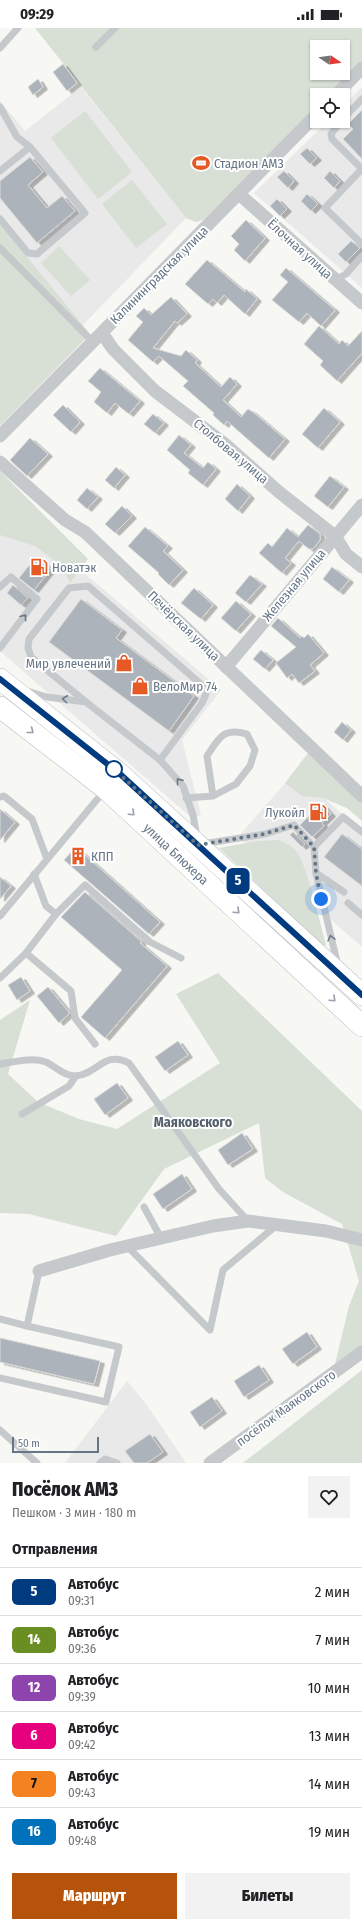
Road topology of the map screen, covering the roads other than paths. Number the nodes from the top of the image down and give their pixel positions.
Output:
1 (18, 28) edge
2 (115, 28) edge
3 (96, 47) dead end
4 (0, 48) edge
5 (362, 68) edge
6 (343, 88) edge
7 (362, 99) edge
8 (1, 112) edge
9 (350, 112) edge
10 (310, 121) edge
11 (336, 128) edge
12 (30, 147) junction
13 (362, 169) edge
14 (0, 171) edge
15 (239, 194) junction
16 (0, 219) edge
17 (362, 244) edge
18 (0, 248) edge
19 (362, 256) edge
20 (335, 280) junction
21 (362, 303) edge
22 (102, 333) junction
23 (92, 342) junction
24 (0, 436) edge
25 (0, 462) edge
26 (362, 505) edge
27 (335, 536) junction
28 (362, 567) edge
29 (0, 587) edge
30 (0, 648) edge
31 (226, 667) junction
32 (5, 683) edge
33 (86, 702) junction
34 (0, 707) edge
35 (160, 760) junction
36 (106, 789) junction
37 (213, 796) junction
38 (362, 796) edge
39 (0, 797) edge
40 (186, 798) junction
41 (362, 832) edge
42 (198, 845) junction
43 (314, 847) junction
44 (47, 859) junction
45 (316, 873) junction
46 (34, 874) junction
47 (344, 892) dead end
48 (348, 903) dead end
49 (56, 914) junction
50 (362, 915) edge
51 (0, 916) edge
52 (26, 953) junction
53 (182, 958) dead end
54 (341, 976) junction
55 (0, 978) edge
56 (362, 996) edge
57 (362, 1026) edge
58 (95, 1044) dead end
59 (0, 1064) edge
60 (76, 1076) junction
61 (22, 1114) dead end
62 (144, 1207) dead end
63 (248, 1221) junction
64 (277, 1224) junction
65 (161, 1238) junction
66 (362, 1240) edge
67 (127, 1246) junction
68 (39, 1270) joint
69 (0, 1319) edge
70 (27, 1326) junction
71 (362, 1352) edge
72 (0, 1378) edge
73 (0, 1430) edge
74 (37, 1463) edge
75 (100, 1463) edge
76 (117, 1463) edge
77 (210, 1463) edge

1 - 4 lane
2 - 3 lane
5 - 6 street
7 - 9 lane
8 - 12 lane
10 - 15 street, Калининградская улица
11 - 13 lane
12 - 14 lane
12 - 16 lane
13 - 17 lane
15 - 20 street, Ёлочная улица
15 - 22 street, Калининградская улица
18 - 23 lane
19 - 20 lane
20 - 21 street, Ёлочная улица
22 - 23 street, Калининградская улица
22 - 27 street, Столбовая улица
23 - 24 street, Калининградская улица
25 - 31 street, Печёрская улица
26 - 27 street, Железная улица
27 - 28 street, Столбовая улица
27 - 31 street, Железная улица
30 -> 29 lane
31 - 38 street, Печёрская улица
33 -> 32 lane
32 - 42 main road, улица Блюхера
33 - 35 lane
33 - 35 lane
34 -> 36 main road, улица Блюхера
40 -> 35 lane
36 - 44 lane
36 -> 57 main road, улица Блюхера
37 - 37 lane
37 - 40 lane
39 - 44 lane
40 - 42 lane
41 - 43 lane
42 - 43 lane
42 - 54 main road, улица Блюхера
43 - 45 lane
44 - 46 lane
45 - 47 lane
54 -> 45 lane
46 - 49 lane
46 - 51 lane
48 - 50 lane
49 - 52 lane
49 - 53 lane
52 - 55 lane
52 - 58 lane
54 - 56 main road, улица Блюхера
59 - 60 lane
60 - 61 lane
60 - 63 lane
62 - 65 lane
63 - 64 street
63 - 65 street
64 - 66 street
64 - 67 lane
65 - 67 street
67 - 68 street
68 - 70 lane
69 - 70 lane
70 - 72 lane
71 - 77 street, посёлок Маяковского
73 - 74 lane
75 - 76 lane

